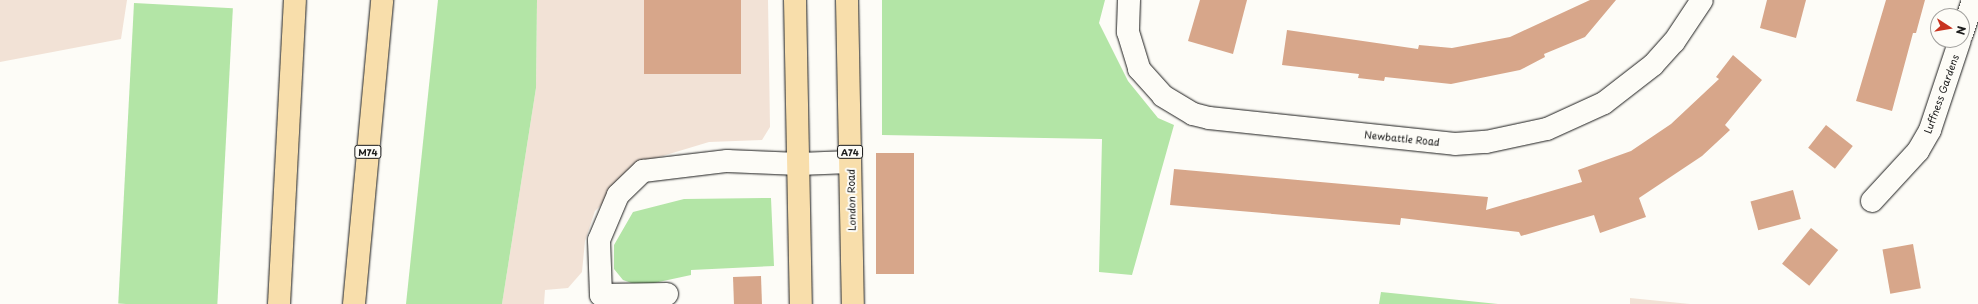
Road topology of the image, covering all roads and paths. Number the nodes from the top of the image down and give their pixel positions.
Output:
1 (295, 0) edge
2 (382, 0) edge
3 (795, 0) edge
4 (847, 0) edge
5 (1129, 0) edge
6 (1702, 0) edge
7 (1957, 48) edge
8 (850, 162) junction
9 (798, 164) junction
10 (1872, 201) dead end
11 (667, 294) dead end
12 (279, 304) edge
13 (354, 304) edge
14 (801, 304) edge
15 (853, 304) edge

1 - 12 main road
2 - 13 main road, M74
3 - 9 main road
4 - 8 main road, London Road / A74
5 - 6 street, Newbattle Road
7 - 10 street, Luffness Gardens
8 - 9 street
8 - 15 main road, London Road / A74
9 - 11 street
9 - 14 main road

